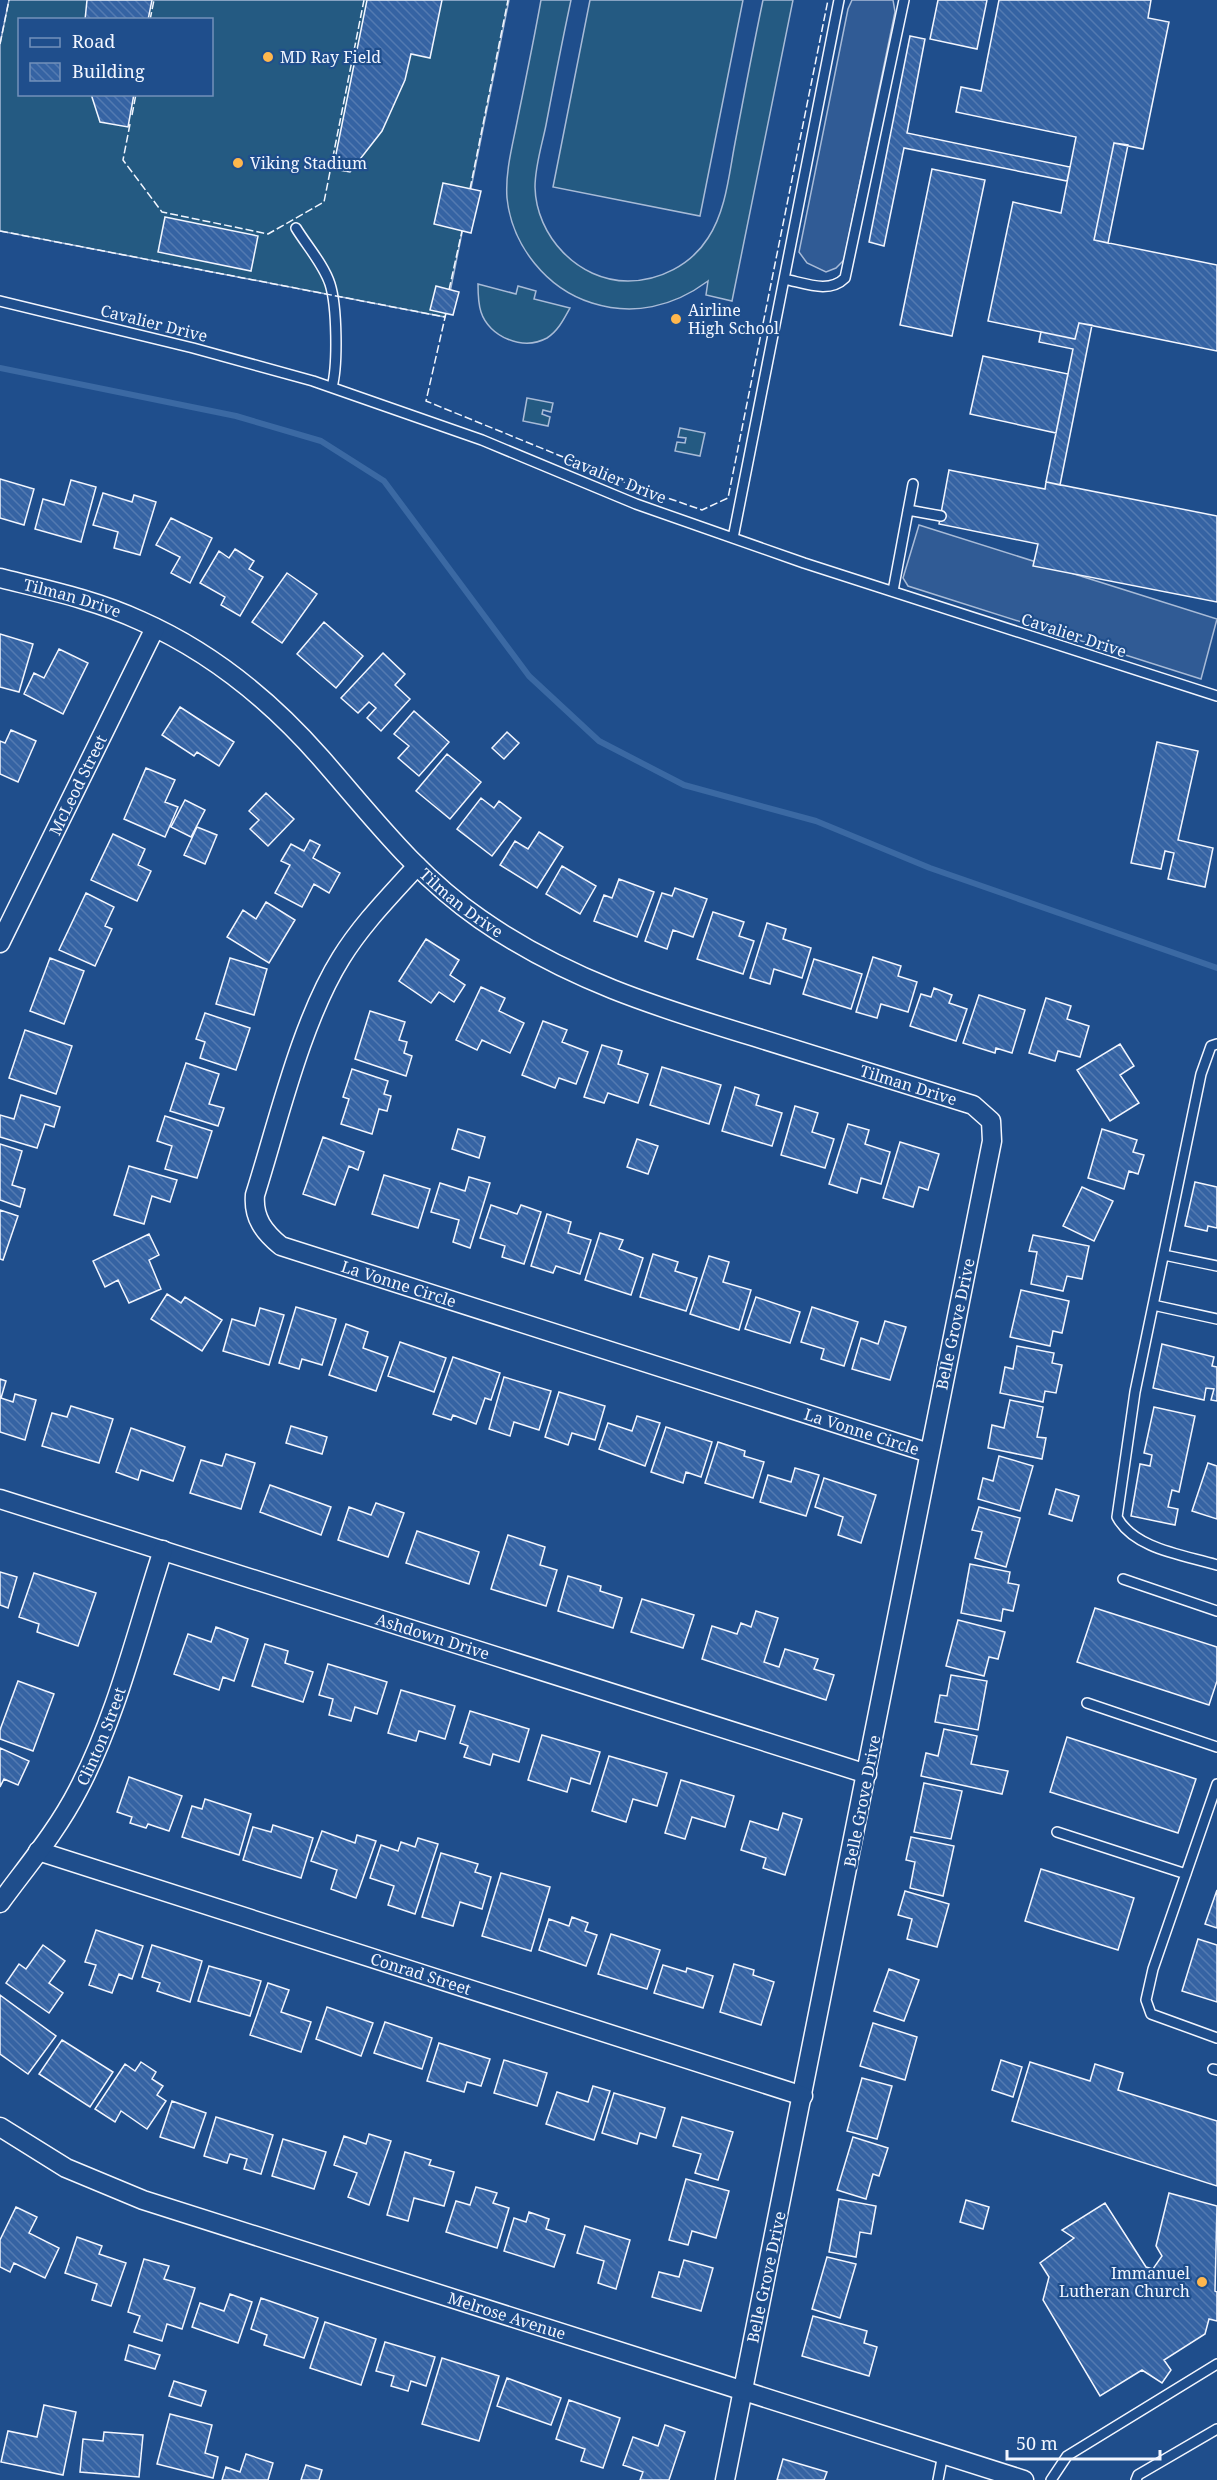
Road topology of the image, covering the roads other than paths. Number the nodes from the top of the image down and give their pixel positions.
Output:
1 (839, 0) edge
2 (904, 0) edge
3 (296, 228) dead end
4 (784, 279) junction
5 (0, 301) edge
6 (332, 387) junction
7 (913, 484) dead end
8 (908, 510) junction
9 (940, 516) dead end
10 (733, 538) junction
11 (0, 578) edge
12 (892, 591) junction
13 (155, 628) junction
14 (1217, 696) edge
15 (417, 866) junction
16 (0, 943) edge
17 (1217, 1044) edge
18 (991, 1121) joint
19 (1164, 1255) junction
20 (1217, 1266) edge
21 (1154, 1305) junction
22 (1217, 1318) edge
23 (928, 1453) junction
24 (0, 1499) edge
25 (163, 1550) junction
26 (1217, 1565) edge
27 (1123, 1579) dead end
28 (1217, 1611) edge
29 (1088, 1703) dead end
30 (1217, 1747) edge
31 (867, 1774) junction
32 (1217, 1784) edge
33 (1057, 1832) dead end
34 (38, 1851) junction
35 (1186, 1874) junction
36 (0, 1903) edge
37 (1217, 2038) edge
38 (803, 2096) junction
39 (0, 2127) edge
40 (1217, 2364) edge
41 (743, 2390) junction
42 (1217, 2429) edge
43 (944, 2454) junction
44 (987, 2474) edge
45 (725, 2480) edge
46 (938, 2480) edge
47 (1024, 2480) edge
48 (1051, 2480) edge
49 (1136, 2480) edge

1 - 4 lane
2 - 4 lane
3 - 6 lane
4 - 10 lane
5 - 6 lane, Cavalier Drive
6 - 10 lane, Cavalier Drive
7 - 8 lane
8 - 9 lane
8 - 12 lane
10 - 12 lane, Cavalier Drive
11 - 13 street, Tilman Drive
12 - 14 lane, Cavalier Drive
13 - 15 street, Tilman Drive
13 - 16 street, McLeod Street
15 - 18 street, Tilman Drive
15 - 23 street, La Vonne Circle
17 - 19 lane
18 - 23 street, Belle Grove Drive
19 - 20 lane
19 - 21 lane
21 - 22 lane
21 - 26 lane
23 - 31 street, Belle Grove Drive
24 - 25 street, Ashdown Drive
25 - 31 street, Ashdown Drive
25 - 34 street, Clinton Street
27 - 28 lane
29 - 30 lane
31 - 38 street, Belle Grove Drive
32 - 35 lane
33 - 35 lane
34 - 36 street, Clinton Street
34 - 38 street, Conrad Street
35 - 37 lane
38 - 41 street, Belle Grove Drive
39 - 41 street, Melrose Avenue
40 - 48 lane
41 - 43 street, Melrose Avenue
41 - 45 street, Belle Grove Drive
42 - 49 lane
43 - 44 street, Melrose Avenue
43 - 46 lane
44 - 47 street, Melrose Avenue

